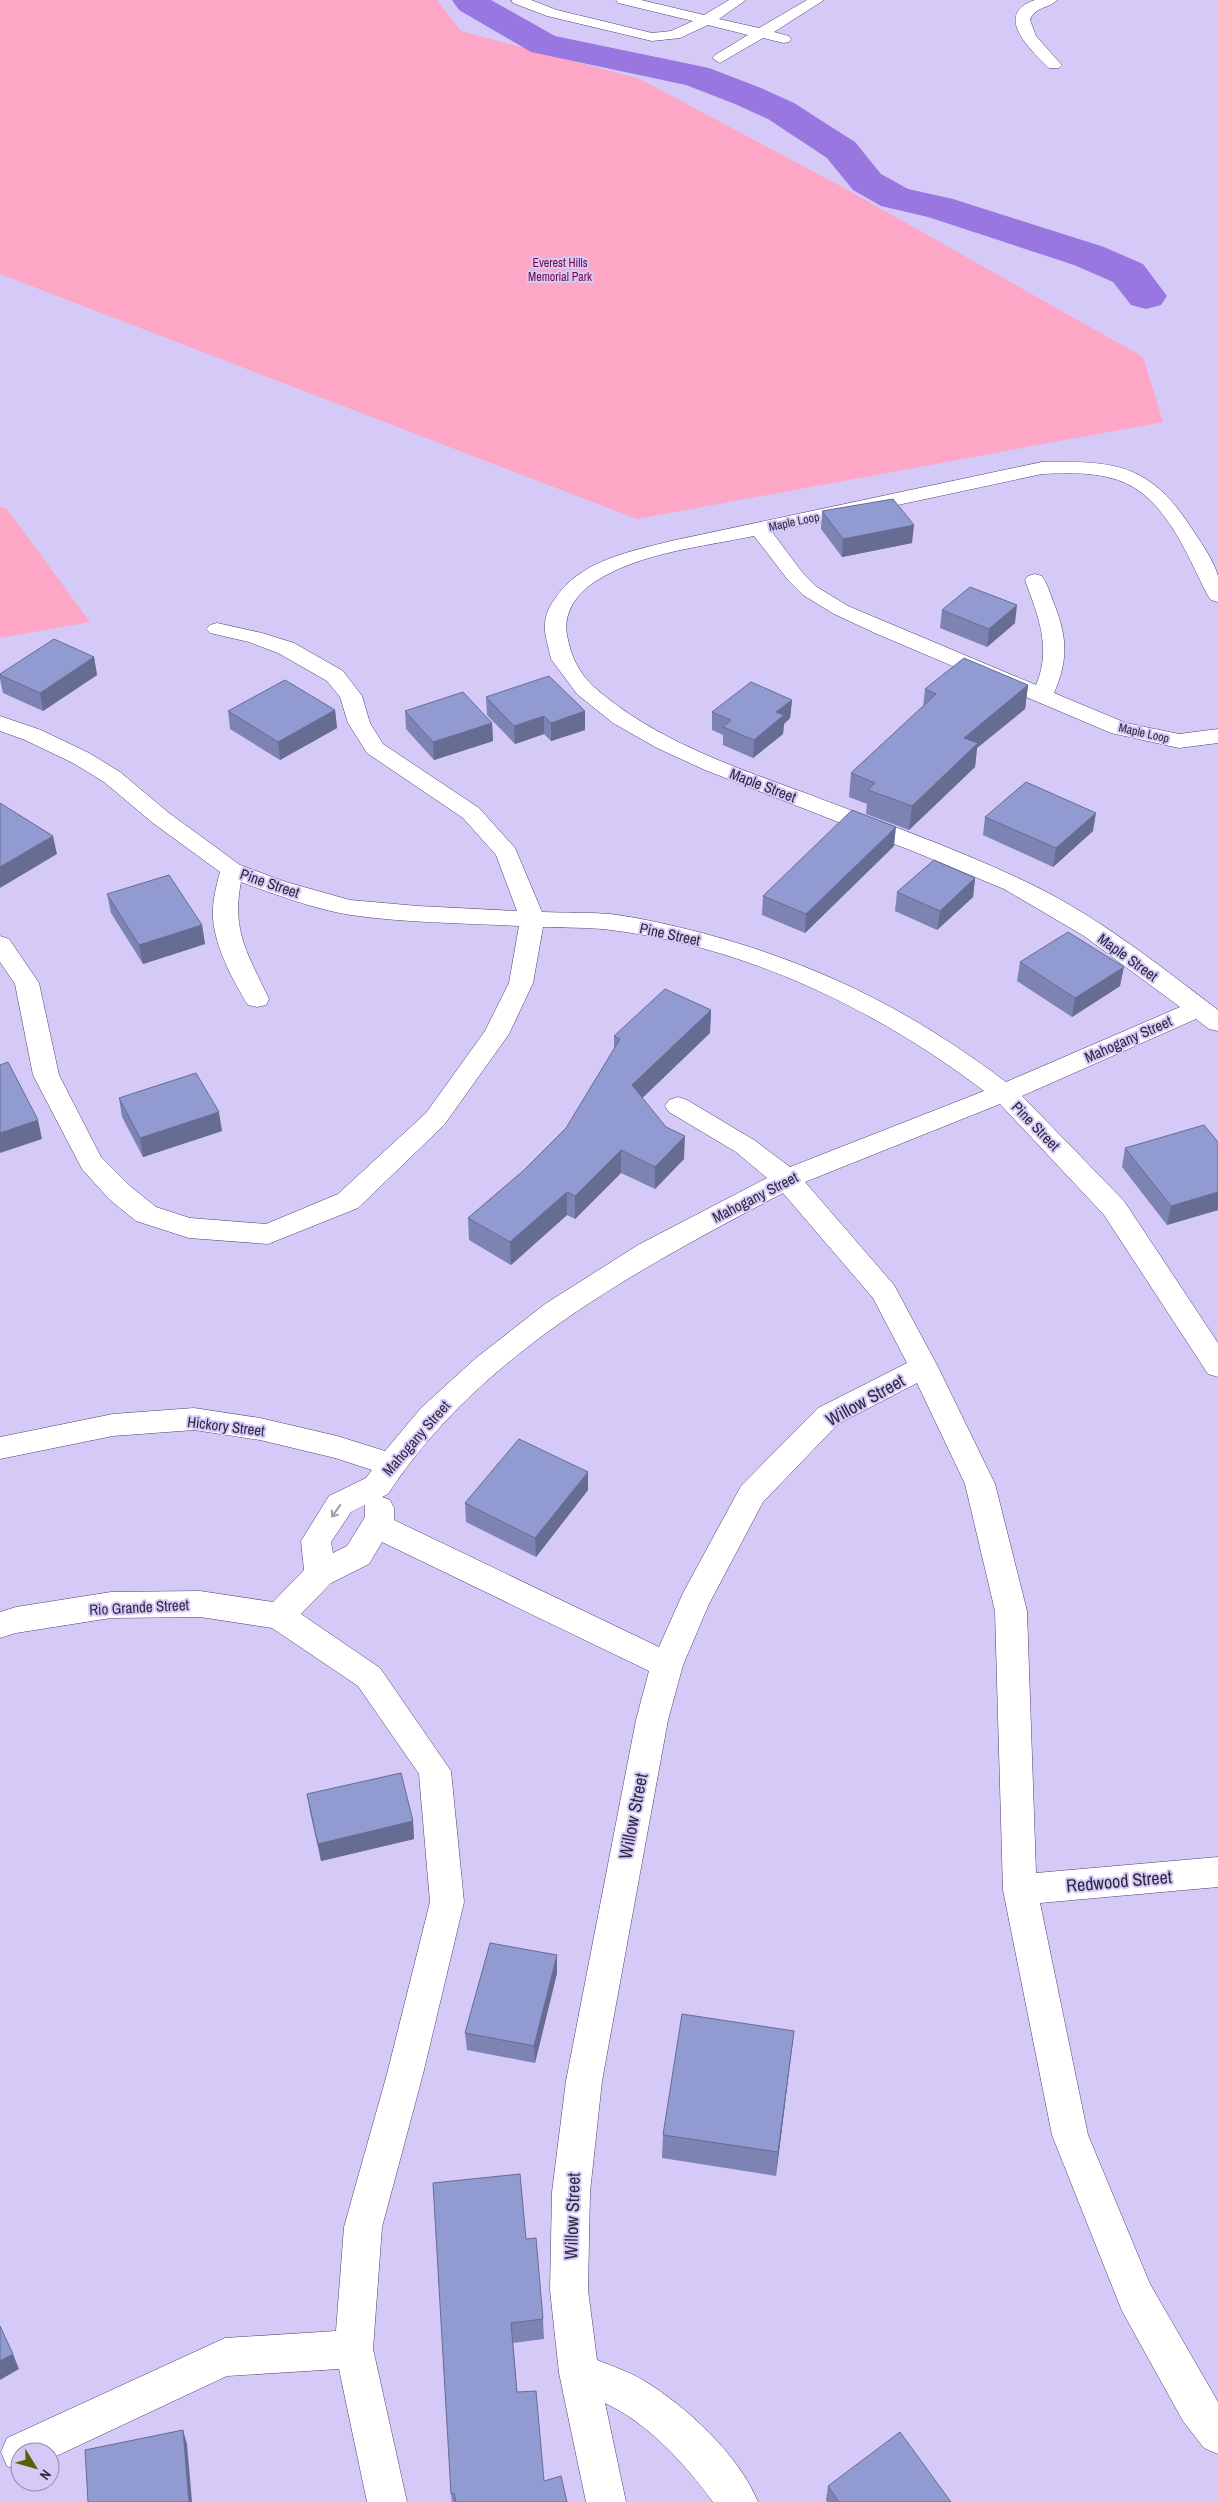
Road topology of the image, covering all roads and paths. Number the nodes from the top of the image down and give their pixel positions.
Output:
1 (518, 0) edge
2 (623, 0) edge
3 (739, 0) edge
4 (816, 0) edge
5 (1050, 0) edge
6 (702, 20) junction
7 (758, 33) junction
8 (784, 39) dead end
9 (720, 58) dead end
10 (1054, 65) dead end
11 (759, 529) junction
12 (1035, 580) dead end
13 (1218, 596) edge
14 (218, 629) dead end
15 (1042, 696) junction
16 (0, 723) edge
17 (1218, 736) edge
18 (232, 870) junction
19 (532, 918) junction
20 (0, 944) edge
21 (257, 998) dead end
22 (1208, 1016) edge
23 (1004, 1093) junction
24 (678, 1106) dead end
25 (788, 1179) junction
26 (1218, 1366) edge
27 (924, 1367) junction
28 (0, 1448) edge
29 (384, 1476) junction
30 (376, 1525) junction
31 (320, 1574) junction
32 (279, 1616) junction
33 (0, 1625) edge
34 (667, 1665) junction
35 (1218, 1872) edge
36 (1020, 1890) junction
37 (354, 2349) junction
38 (579, 2373) junction
39 (1218, 2434) edge
40 (42, 2442) edge
41 (387, 2502) edge
42 (606, 2502) edge
43 (738, 2502) edge

1 - 6 street
2 - 6 street
3 - 6 street
4 - 7 street
5 - 10 street
6 - 7 street
7 - 8 street
7 - 9 street
11 - 13 street, Maple Loop
11 - 15 street, Maple Loop
11 - 22 street, Maple Street
12 - 15 street
14 - 19 street
15 - 17 street, Maple Loop
16 - 18 street, Pine Street
18 - 19 street, Pine Street
18 - 21 street
19 - 20 street
19 - 23 street, Pine Street
22 - 23 street, Mahogany Street
23 - 25 street, Mahogany Street
23 - 26 street, Pine Street
24 - 25 street
25 - 27 street
25 - 29 street, Mahogany Street
27 - 34 street, Willow Street
27 - 36 street
28 - 29 street, Hickory Street
29 - 30 street, Mahogany Street
29 -> 31 street, Mahogany Street
30 - 31 street, Mahogany Street
30 - 34 street
31 - 32 street, Mahogany Street
32 - 33 street, Rio Grande Street
32 - 37 street
34 - 38 street, Willow Street
35 - 36 street, Redwood Street
36 - 39 street
37 - 40 street
37 - 41 street
38 - 42 street, Willow Street
38 - 43 street

